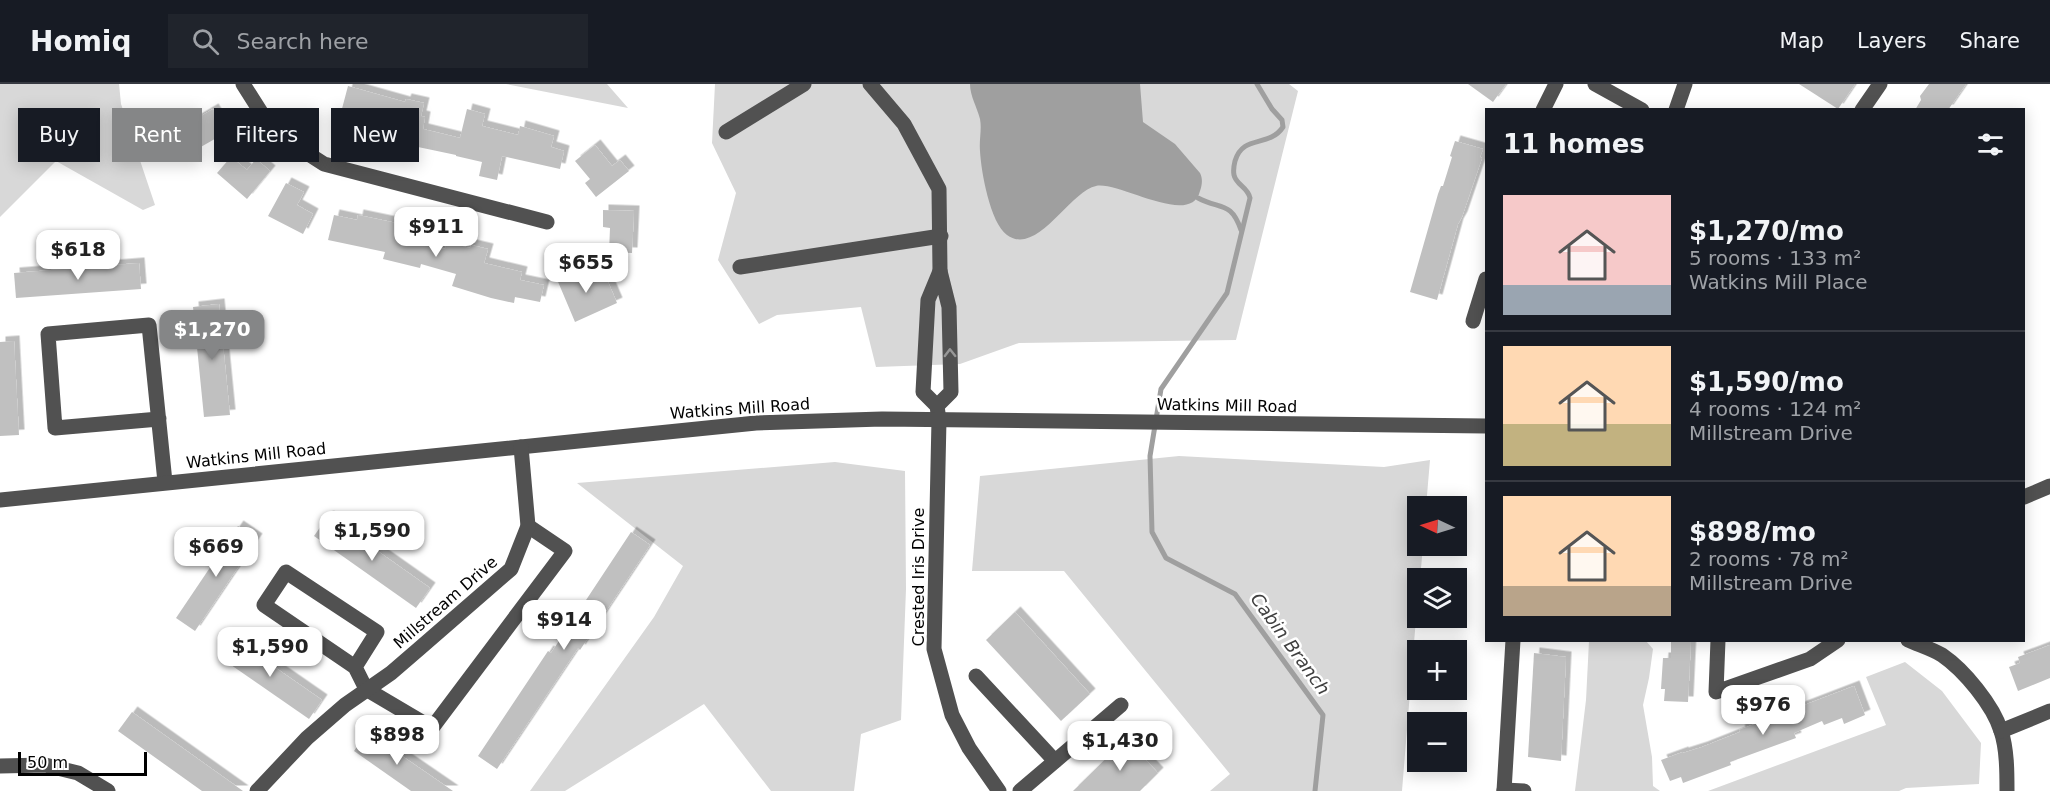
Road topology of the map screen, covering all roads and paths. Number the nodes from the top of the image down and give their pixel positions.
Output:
1 (243, 84) edge
2 (804, 84) edge
3 (870, 84) edge
4 (1556, 84) edge
5 (1595, 84) edge
6 (1685, 84) edge
7 (1880, 84) edge
8 (1544, 108) edge
9 (1638, 108) edge
10 (1677, 108) edge
11 (1863, 108) edge
12 (726, 132) dead end
13 (548, 222) dead end
14 (941, 236) junction
15 (740, 267) dead end
16 (940, 272) junction
17 (1485, 282) edge
18 (1473, 321) dead end
19 (938, 413) junction
20 (159, 419) junction
21 (1485, 426) edge
22 (521, 447) junction
23 (165, 482) junction
24 (2050, 486) edge
25 (2025, 497) edge
26 (0, 500) edge
27 (528, 526) junction
28 (1513, 642) edge
29 (1718, 642) edge
30 (1835, 642) edge
31 (1912, 642) edge
32 (355, 667) junction
33 (976, 676) dead end
34 (366, 689) junction
35 (1121, 705) dead end
36 (2050, 711) edge
37 (2001, 731) junction
38 (1055, 761) junction
39 (0, 766) edge
40 (1504, 790) edge
41 (108, 791) edge
42 (257, 791) edge
43 (999, 791) edge
44 (1020, 791) edge
45 (1524, 791) edge
46 (2007, 791) edge

1 - 13 street
2 - 12 street
3 - 14 street
4 - 8 street
5 - 9 street
6 - 10 street
7 - 11 street
14 - 15 street
14 - 16 street
19 -> 16 street
16 - 19 street
17 - 18 street
19 - 21 street, Watkins Mill Road
19 - 22 street, Watkins Mill Road
19 - 43 street, Crested Iris Drive
20 - 20 street
20 - 23 street
22 - 23 street, Watkins Mill Road
22 - 27 street, Millstream Drive
23 - 26 street, Watkins Mill Road
24 - 25 street
27 - 34 street, Millstream Drive
27 - 34 street
28 - 40 street
29 - 30 street
31 - 37 street
32 - 32 street, Millstream Drive
32 - 34 street, Millstream Drive
33 - 38 street
34 - 42 street, Millstream Drive
35 - 38 street
36 - 37 street
37 - 46 street
38 - 44 street
39 - 41 street
40 - 45 street

